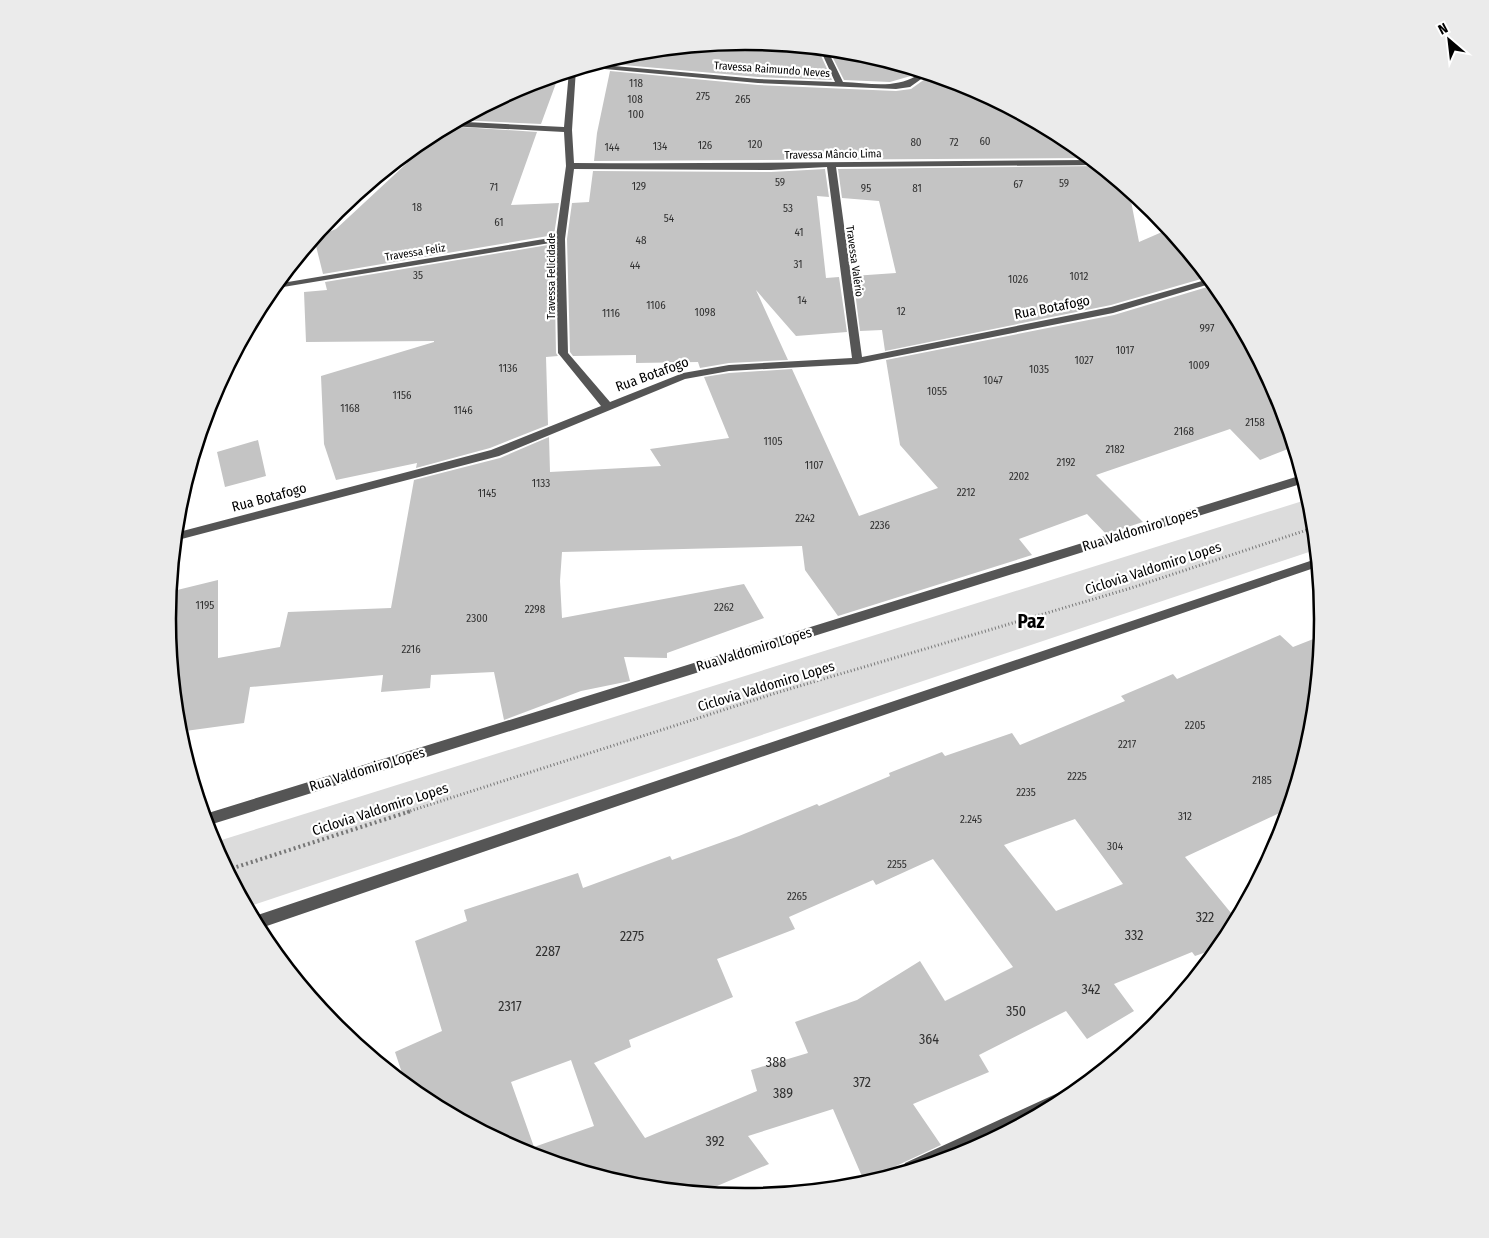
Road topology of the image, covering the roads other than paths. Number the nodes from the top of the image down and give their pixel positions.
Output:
1 (827, 56) edge
2 (604, 68) edge
3 (572, 77) edge
4 (918, 77) edge
5 (840, 84) junction
6 (464, 124) edge
7 (568, 130) junction
8 (1084, 163) edge
9 (831, 164) junction
10 (570, 166) junction
11 (560, 239) junction
12 (1203, 282) edge
13 (284, 285) edge
14 (857, 361) junction
15 (607, 406) junction
16 (1296, 481) edge
17 (182, 535) edge
18 (1311, 565) edge
19 (212, 818) edge
20 (262, 921) edge

1 - 5 street
2 - 5 street, Travessa Raimundo Neves
3 - 7 street, Travessa Felicidade
4 - 5 street, Travessa Raimundo Neves
6 - 7 street
7 - 10 street, Travessa Felicidade
8 - 9 street, Travessa Mâncio Lima
9 - 10 street, Travessa Mâncio Lima
9 - 14 street, Travessa Valério
10 - 11 street, Travessa Felicidade
11 - 13 street, Travessa Feliz
11 - 15 street, Travessa Felicidade
12 - 14 street, Rua Botafogo
14 - 15 street, Rua Botafogo
15 - 17 street, Rua Botafogo
16 - 19 street, Rua Valdomiro Lopes
18 - 20 street

